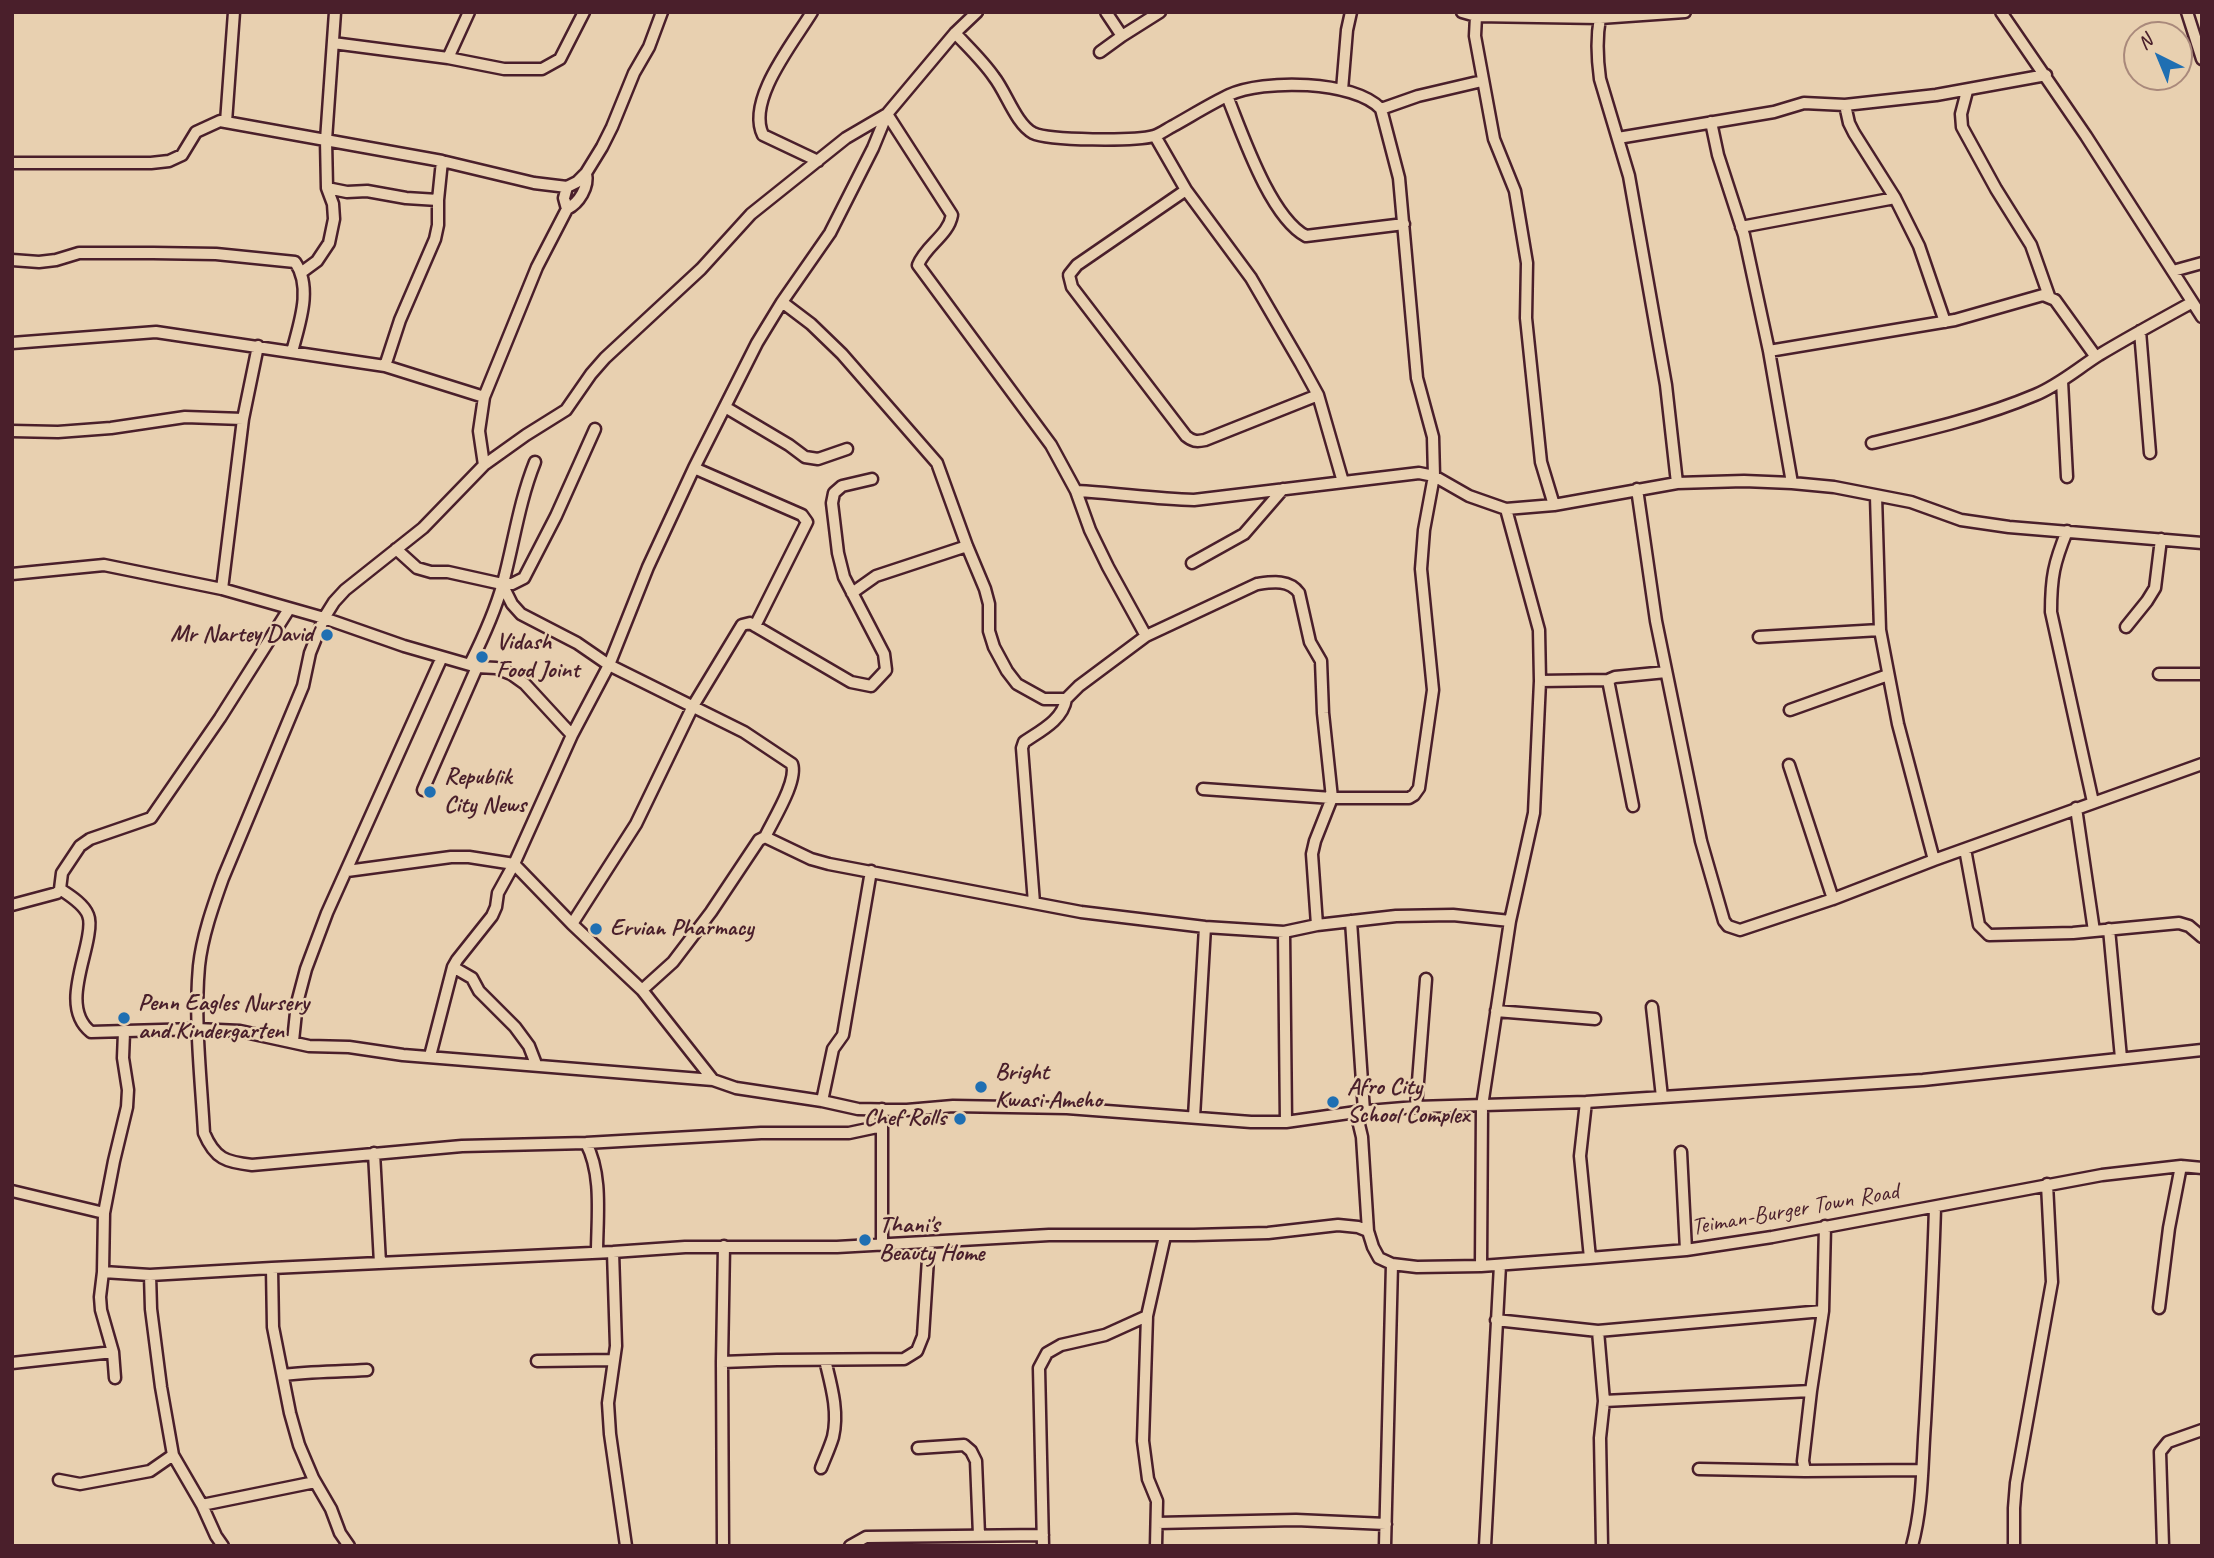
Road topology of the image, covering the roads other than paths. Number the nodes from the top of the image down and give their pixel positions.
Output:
1 (233, 12) edge
2 (335, 12) edge
3 (469, 12) edge
4 (584, 12) edge
5 (662, 12) edge
6 (812, 12) edge
7 (977, 12) edge
8 (1106, 12) edge
9 (1160, 12) edge
10 (1352, 12) edge
11 (1462, 12) edge
12 (1685, 12) edge
13 (2001, 12) edge
14 (2186, 12) edge
15 (1476, 16) junction
16 (1600, 18) junction
17 (955, 33) junction
18 (1122, 36) junction
19 (333, 44) junction
20 (1100, 51) dead end
21 (448, 58) junction
22 (2202, 59) edge
23 (2046, 75) junction
24 (1482, 80) junction
25 (1342, 90) junction
26 (1967, 90) junction
27 (1227, 96) junction
28 (1845, 105) junction
29 (1381, 109) junction
30 (887, 114) junction
31 (226, 122) junction
32 (1711, 122) junction
33 (1155, 136) junction
34 (1618, 138) junction
35 (326, 140) junction
36 (442, 161) junction
37 (818, 161) junction
38 (12, 163) edge
39 (586, 173) junction
40 (567, 187) junction
41 (327, 188) junction
42 (1186, 190) junction
43 (1895, 198) junction
44 (438, 200) junction
45 (567, 209) junction
46 (1404, 224) junction
47 (1741, 228) junction
48 (12, 260) edge
49 (2202, 262) edge
50 (2173, 271) junction
51 (302, 272) junction
52 (2049, 296) junction
53 (782, 302) junction
54 (2191, 303) junction
55 (2202, 317) edge
56 (1944, 322) junction
57 (2140, 331) junction
58 (12, 342) edge
59 (258, 346) junction
60 (1769, 351) junction
61 (292, 352) junction
62 (2096, 357) junction
63 (385, 366) junction
64 (2062, 381) junction
65 (1318, 395) junction
66 (484, 397) junction
67 (724, 407) junction
68 (243, 419) junction
69 (595, 429) dead end
70 (12, 431) edge
71 (1872, 443) dead end
72 (848, 449) dead end
73 (2150, 453) dead end
74 (535, 462) dead end
75 (484, 465) junction
76 (694, 468) junction
77 (1434, 476) junction
78 (2067, 477) dead end
79 (872, 479) dead end
80 (1343, 482) junction
81 (1677, 483) junction
82 (1792, 483) junction
83 (1283, 489) junction
84 (1637, 489) junction
85 (1076, 491) junction
86 (1876, 496) junction
87 (1554, 505) junction
88 (1506, 509) junction
89 (2067, 531) junction
90 (2161, 539) junction
91 (2202, 542) edge
92 (967, 546) junction
93 (396, 549) junction
94 (1192, 563) dead end
95 (12, 574) edge
96 (502, 584) junction
97 (222, 589) junction
98 (852, 593) junction
99 (289, 609) junction
100 (324, 618) junction
101 (755, 626) junction
102 (2126, 626) dead end
103 (1880, 630) junction
104 (1146, 636) junction
105 (1759, 637) dead end
106 (442, 657) junction
107 (609, 665) junction
108 (474, 666) junction
109 (1667, 672) junction
110 (2159, 674) dead end
111 (2202, 674) edge
112 (1888, 675) junction
113 (1608, 680) junction
114 (1540, 681) junction
115 (1066, 699) junction
116 (693, 706) junction
117 (1790, 710) dead end
118 (572, 735) junction
119 (2202, 764) edge
120 (1789, 765) dead end
121 (1203, 789) dead end
122 (423, 790) dead end
123 (1332, 798) junction
124 (2093, 802) junction
125 (1633, 806) dead end
126 (2076, 808) junction
127 (765, 837) junction
128 (1965, 849) junction
129 (1934, 860) junction
130 (514, 864) junction
131 (347, 871) junction
132 (871, 871) junction
133 (60, 888) junction
134 (1833, 899) junction
135 (1034, 903) junction
136 (12, 905) edge
137 (1350, 921) junction
138 (1510, 922) junction
139 (572, 924) junction
140 (1317, 925) junction
141 (1205, 927) junction
142 (2109, 929) junction
143 (2094, 931) junction
144 (1284, 932) junction
145 (2202, 937) edge
146 (453, 967) junction
147 (1426, 979) dead end
148 (642, 990) junction
149 (1652, 1007) dead end
150 (1496, 1011) junction
151 (1595, 1019) dead end
152 (197, 1028) junction
153 (124, 1032) junction
154 (293, 1041) junction
155 (2202, 1050) edge
156 (429, 1056) junction
157 (2121, 1058) junction
158 (536, 1064) junction
159 (713, 1080) junction
160 (1662, 1097) junction
161 (822, 1101) junction
162 (1586, 1102) junction
163 (1482, 1106) junction
164 (1416, 1107) junction
165 (882, 1109) junction
166 (1360, 1111) junction
167 (1194, 1118) junction
168 (1286, 1122) junction
169 (882, 1126) junction
170 (586, 1143) junction
171 (374, 1153) junction
172 (1681, 1153) dead end
173 (2181, 1166) junction
174 (2202, 1168) edge
175 (2047, 1184) junction
176 (12, 1191) edge
177 (1935, 1207) junction
178 (104, 1213) junction
179 (1825, 1227) junction
180 (1368, 1231) junction
181 (1165, 1236) junction
182 (929, 1243) junction
183 (882, 1245) junction
184 (724, 1246) junction
185 (1686, 1250) junction
186 (613, 1252) junction
187 (597, 1253) junction
188 (1590, 1258) junction
189 (380, 1263) junction
190 (1392, 1264) junction
191 (1500, 1265) junction
192 (1481, 1266) junction
193 (272, 1268) junction
194 (103, 1272) junction
195 (150, 1275) junction
196 (2159, 1308) dead end
197 (1823, 1311) junction
198 (1147, 1316) junction
199 (1496, 1320) junction
200 (1598, 1331) junction
201 (113, 1352) junction
202 (614, 1360) junction
203 (825, 1360) junction
204 (537, 1361) dead end
205 (722, 1362) junction
206 (12, 1363) edge
207 (367, 1370) dead end
208 (283, 1375) junction
209 (115, 1378) dead end
210 (1811, 1391) junction
211 (1604, 1402) junction
212 (2202, 1430) edge
213 (918, 1448) dead end
214 (173, 1455) junction
215 (821, 1468) dead end
216 (1699, 1469) dead end
217 (1805, 1471) junction
218 (1921, 1471) junction
219 (59, 1480) dead end
220 (315, 1482) junction
221 (202, 1505) junction
222 (1157, 1523) junction
223 (1386, 1524) junction
224 (979, 1535) junction
225 (1043, 1540) edge
226 (223, 1546) edge
227 (349, 1546) edge
228 (626, 1546) edge
229 (723, 1546) edge
230 (850, 1546) edge
231 (1156, 1546) edge
232 (1385, 1546) edge
233 (1485, 1546) edge
234 (1602, 1546) edge
235 (1912, 1546) edge
236 (2014, 1546) edge
237 (2163, 1546) edge

1 - 31 street
2 - 19 street
3 - 21 street
4 - 21 street
5 - 39 street
6 - 37 street
7 - 17 street
8 - 18 street
9 - 18 street
10 - 25 street
11 - 15 street
12 - 16 street
13 - 23 street
14 - 22 street
15 - 16 street
15 - 24 street
16 - 34 street
17 - 30 street
17 - 33 street
18 - 20 street
19 - 21 street
19 - 35 street
23 - 26 street
23 - 50 street
24 - 29 street
24 - 87 street
25 - 27 street
25 - 29 street
26 - 28 street
26 - 52 street
27 - 33 street
27 - 46 street
28 - 32 street
28 - 43 street
29 - 46 street
30 - 37 street
30 - 53 street
30 - 85 street
31 - 35 street
31 - 38 street
32 - 34 street
32 - 47 street
33 - 42 street
34 - 81 street
35 - 36 street
35 - 41 street
36 - 40 street
36 - 44 street
37 - 75 street
39 - 40 street
39 - 45 street
40 - 45 street
41 - 44 street
41 - 51 street
42 - 65 street
42 - 65 street
43 - 47 street
43 - 56 street
44 - 63 street
45 - 66 street
46 - 77 street
47 - 60 street
48 - 51 street
49 - 50 street
50 - 54 street
51 - 61 street
52 - 56 street
52 - 62 street
53 - 67 street
53 - 92 street
54 - 55 street
54 - 57 street
56 - 60 street
57 - 62 street
57 - 73 street
58 - 59 street
59 - 61 street
59 - 68 street
60 - 82 street
61 - 63 street
62 - 64 street
63 - 66 street
64 - 71 street
64 - 78 street
65 - 80 street
66 - 75 street
67 - 72 street
67 - 76 street
68 - 70 street
68 - 97 street
69 - 96 street
74 - 96 street
75 - 93 street
76 - 101 street
76 - 107 street
77 - 80 street
77 - 88 street
77 - 123 street
79 - 98 street
80 - 83 street
81 - 82 street
81 - 84 street
82 - 86 street
83 - 85 street
83 - 94 street
84 - 87 street
84 - 109 street
85 - 104 street
86 - 89 street
86 - 103 street
87 - 88 street
88 - 114 street
89 - 90 street
89 - 124 street
90 - 91 street
90 - 102 street
92 - 98 street
92 - 115 street
93 - 96 street
93 - 100 street
95 - 97 street
96 - 107 street
96 - 108 street
97 - 99 street
98 - 101 street
99 - 100 street
99 - 133 street
100 - 106 street
100 - 152 street
101 - 116 street
103 - 105 street
103 - 112 street
104 - 115 street
104 - 123 street
106 - 108 street
106 - 131 street
107 - 116 street
107 - 118 street
108 - 118 street
108 - 122 street
109 - 113 street
109 - 134 street
110 - 111 street
112 - 117 street
112 - 129 street
113 - 114 street
113 - 125 street
114 - 138 street
115 - 135 street
116 - 127 street
116 - 139 street
118 - 130 street
119 - 124 street
120 - 134 street
121 - 123 street
123 - 140 street
124 - 126 street
126 - 128 street
126 - 143 street
127 - 132 street
127 - 148 street
128 - 129 street
128 - 143 street
129 - 134 street
130 - 131 street
130 - 139 street
130 - 146 street
131 - 154 street
132 - 135 street
132 - 161 street
133 - 136 street
133 - 153 street
135 - 141 street
137 - 138 street
137 - 140 street
137 - 166 street
138 - 150 street
139 - 148 street
140 - 144 street
141 - 144 street
141 - 167 street
142 - 143 street
142 - 145 street
142 - 157 street
144 - 168 street
146 - 156 street
146 - 158 street
147 - 164 street
148 - 159 street
149 - 160 street
150 - 151 street
150 - 163 street
152 - 153 street
152 - 154 street
152 - 171 street
153 - 178 street
154 - 156 street
155 - 157 street
156 - 158 street
157 - 160 street
158 - 159 street
159 - 161 street
160 - 162 street
161 - 165 street
162 - 163 street
162 - 188 street
163 - 164 street
163 - 192 street
164 - 166 street
165 - 167 street
165 - 169 street
166 - 168 street
166 - 180 street
167 - 168 street
169 - 170 street
169 - 183 street
170 - 171 street
170 - 187 street
171 - 189 street
172 - 185 street
173 - 174 street, Teiman-Burger Town Road
173 - 175 street, Teiman-Burger Town Road
173 - 196 street
175 - 177 street, Teiman-Burger Town Road
175 - 236 street
176 - 178 street
177 - 179 street, Teiman-Burger Town Road
177 - 218 street
178 - 194 street
179 - 185 street, Teiman-Burger Town Road
179 - 197 street
180 - 181 street
180 - 190 street
181 - 182 street
181 - 198 street
182 - 183 street
182 - 203 street
183 - 184 street
184 - 186 street
184 - 205 street
185 - 188 street, Teiman-Burger Town Road
186 - 187 street
186 - 202 street
187 - 189 street
188 - 191 street, Teiman-Burger Town Road
189 - 193 street
190 - 192 street, Teiman-Burger Town Road
190 - 223 street
191 - 192 street, Teiman-Burger Town Road
191 - 199 street
193 - 195 street
193 - 208 street
194 - 195 street
194 - 201 street
195 - 214 street
197 - 200 street
197 - 210 street
198 - 222 street
198 - 225 street
199 - 200 street
199 - 233 street
200 - 211 street
201 - 206 street
201 - 209 street
202 - 204 street
202 - 228 street
203 - 205 street
203 - 215 street
205 - 229 street
207 - 208 street
208 - 220 street
210 - 211 street
210 - 217 street
211 - 234 street
212 - 237 street
213 - 224 street
214 - 219 street
214 - 221 street
216 - 217 street
217 - 218 street
218 - 235 street
220 - 221 street
220 - 227 street
221 - 226 street
222 - 223 street
222 - 231 street
223 - 232 street
224 - 225 street
224 - 230 street

